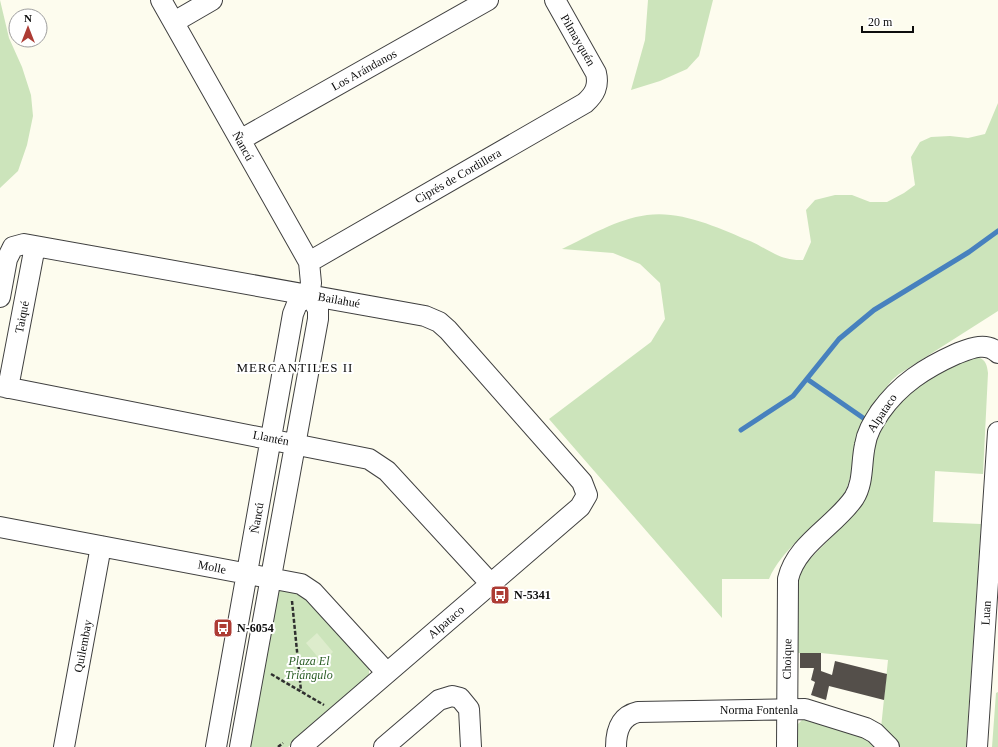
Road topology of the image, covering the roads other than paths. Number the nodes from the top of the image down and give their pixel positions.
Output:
1 (161, 0) edge
2 (212, 0) edge
3 (488, 0) edge
4 (555, 0) edge
5 (174, 22) junction
6 (598, 81) joint
7 (240, 140) junction
8 (35, 246) junction
9 (309, 262) junction
10 (309, 295) junction
11 (0, 297) edge
12 (998, 353) edge
13 (4, 387) edge
14 (998, 432) edge
15 (271, 438) junction
16 (295, 443) junction
17 (587, 495) joint
18 (0, 527) edge
19 (101, 546) junction
20 (790, 571) joint
21 (247, 573) junction
22 (271, 578) junction
23 (491, 584) junction
24 (993, 592) edge
25 (387, 673) junction
26 (786, 709) junction
27 (292, 744) edge
28 (64, 747) edge
29 (216, 747) edge
30 (240, 747) edge
31 (384, 747) edge
32 (471, 747) edge
33 (616, 747) edge
34 (787, 747) edge
35 (890, 747) edge
36 (977, 747) edge

1 - 5 street, Ñancú
2 - 5 street
3 - 7 street, Los Arándanos
4 - 6 street, Pilmayquén
5 - 7 street, Ñancú
6 - 9 street, Ciprés de Cordillera
7 - 9 street, Ñancú
8 - 10 street, Bailahué
8 - 11 street, Bailahué
8 - 13 street, Taiqué
9 - 10 street, Ñancú
10 - 15 street, Ñancú
10 - 16 street, Ñancú
10 - 17 street, Bailahué
12 - 20 street, Alpataco
13 - 15 street, Llantén
14 - 24 street, Luan
15 - 16 street, Llantén
15 - 21 street, Ñancú
16 - 22 street, Ñancú
16 - 23 street, Llantén
17 - 23 street, Alpataco
18 - 19 street, Molle
19 - 21 street, Molle
19 - 28 street, Quilembay
20 - 26 street, Choique
21 - 22 street, Molle
21 - 29 street, Ñancú
22 - 25 street, Molle
22 - 30 street, Ñancú
23 - 25 street, Alpataco
24 - 36 street, Luan
25 - 27 street, Alpataco
26 - 33 street, Norma Fontenla
26 - 34 street, Choique
26 - 35 street, Norma Fontenla
31 - 32 street

